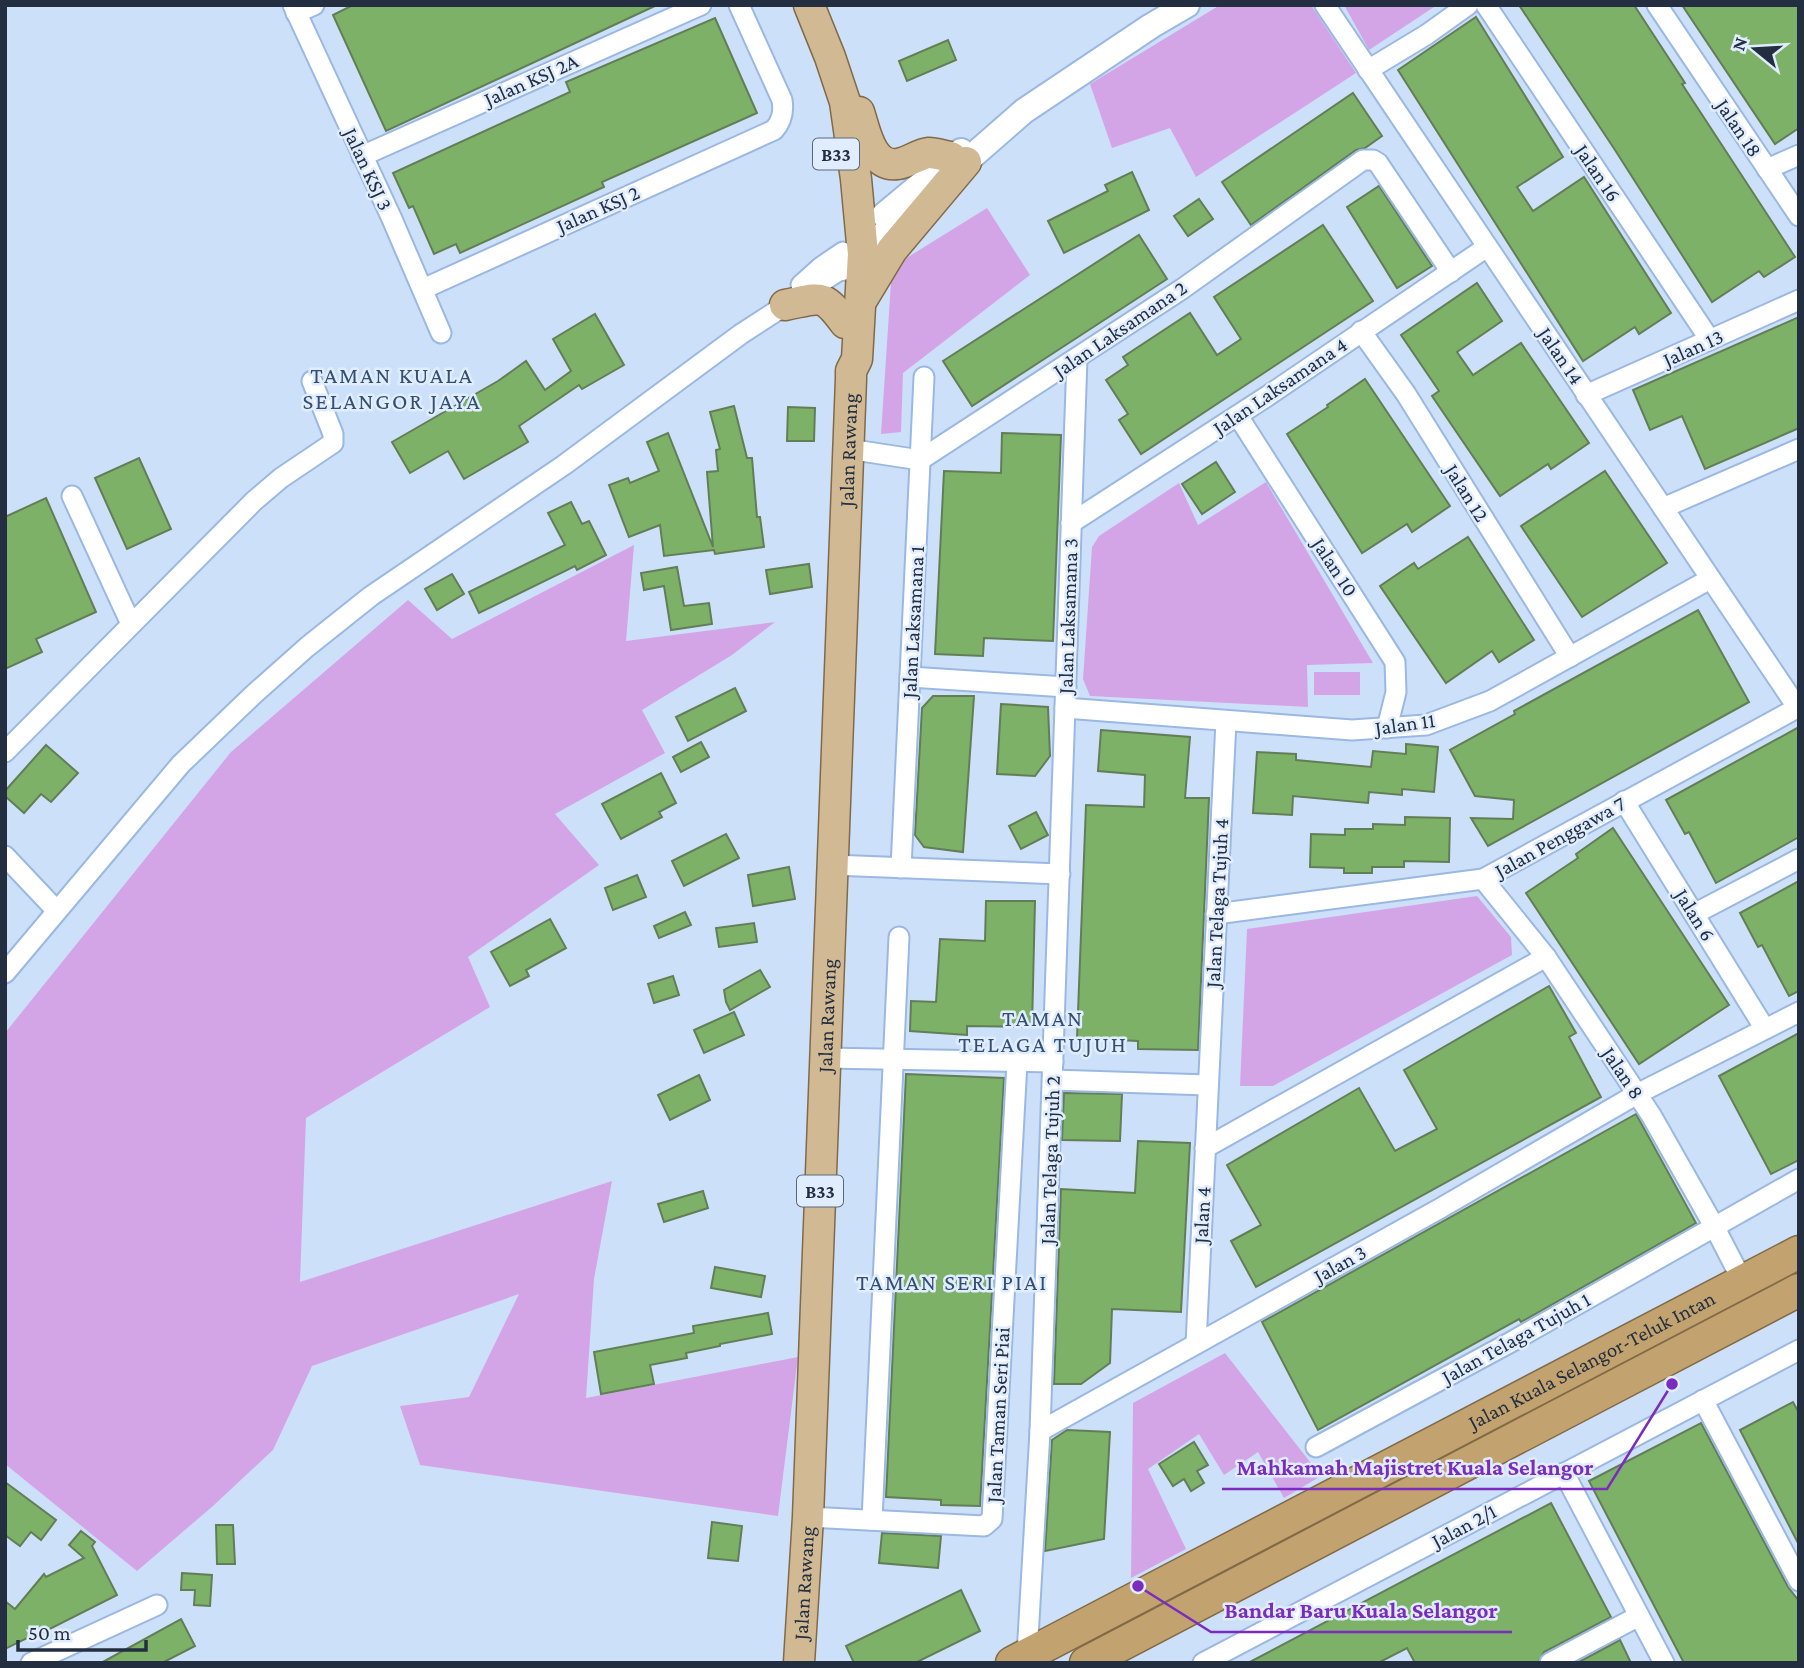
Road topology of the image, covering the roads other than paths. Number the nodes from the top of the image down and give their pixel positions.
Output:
1 (701, 5) edge
2 (739, 5) edge
3 (809, 5) edge
4 (1187, 5) edge
5 (1325, 5) edge
6 (1468, 5) edge
7 (1486, 5) edge
8 (1657, 5) edge
9 (301, 8) edge
10 (830, 57) junction
11 (1368, 70) junction
12 (1799, 155) edge
13 (362, 156) junction
14 (958, 160) junction
15 (1767, 169) junction
16 (1799, 216) edge
17 (1488, 247) junction
18 (853, 252) junction
19 (1451, 272) junction
20 (423, 289) junction
21 (1799, 300) edge
22 (785, 305) junction
23 (853, 313) junction
24 (1361, 331) junction
25 (441, 333) dead end
26 (1710, 340) junction
27 (1077, 358) junction
28 (924, 377) dead end
29 (312, 382) dead end
30 (1586, 395) junction
31 (1238, 416) junction
32 (848, 449) junction
33 (1799, 449) edge
34 (920, 460) junction
35 (72, 496) dead end
36 (1663, 508) junction
37 (1071, 523) junction
38 (1710, 579) junction
39 (131, 624) junction
40 (1570, 657) junction
41 (910, 677) junction
42 (1066, 687) junction
43 (1798, 707) edge
44 (1065, 708) junction
45 (1226, 721) junction
46 (1387, 728) junction
47 (7, 745) edge
48 (1624, 801) junction
49 (5, 856) edge
50 (1799, 859) edge
51 (832, 865) junction
52 (901, 868) junction
53 (1060, 874) junction
54 (1483, 878) junction
55 (56, 910) junction
56 (1216, 914) junction
57 (1694, 914) junction
58 (899, 937) dead end
59 (1546, 957) junction
60 (5, 973) edge
61 (1799, 1012) edge
62 (1765, 1028) junction
63 (825, 1058) junction
64 (893, 1059) junction
65 (1017, 1062) junction
66 (1053, 1071) junction
67 (1208, 1085) junction
68 (1637, 1094) junction
69 (1205, 1148) junction
70 (1799, 1179) edge
71 (1714, 1226) junction
72 (1799, 1252) edge
73 (1743, 1282) junction
74 (1799, 1290) edge
75 (1196, 1344) junction
76 (1799, 1350) edge
77 (1703, 1400) junction
78 (1040, 1431) junction
79 (1316, 1447) dead end
80 (1564, 1473) junction
81 (808, 1517) junction
82 (872, 1520) junction
83 (1799, 1581) edge
84 (157, 1605) dead end
85 (1639, 1616) junction
86 (1019, 1659) edge
87 (44, 1660) edge
88 (799, 1663) edge
89 (1086, 1663) edge
90 (1203, 1663) edge
91 (1550, 1663) edge
92 (1664, 1663) edge

1 - 13 street, Jalan KSJ 2A
2 - 20 street, Jalan KSJ 2
3 - 10 main road, Jalan Rawang / B33
4 - 14 street
5 - 11 street, Jalan 14
6 - 11 street
7 - 26 street, Jalan 16
8 - 15 street, Jalan 18
9 - 13 street, Jalan KSJ 3
10 - 14 main road
10 - 18 main road, Jalan Rawang / B33
11 - 17 street, Jalan 14
12 - 15 street
13 - 20 street, Jalan KSJ 3
14 - 18 street
14 - 23 main road
15 - 16 street, Jalan 18
17 - 19 street, Jalan Laksamana 4
17 - 30 street, Jalan 14
18 - 22 street
18 - 23 main road, Jalan Rawang / B33
19 - 24 street, Jalan Laksamana 4
19 - 27 street, Jalan Laksamana 2
20 - 25 street, Jalan KSJ 3
21 - 26 street, Jalan 13
22 - 23 main road
22 - 55 street
23 - 32 main road, Jalan Rawang / B33
24 - 31 street, Jalan Laksamana 4
24 - 40 street, Jalan 12
26 - 30 street, Jalan 13
27 - 34 street, Jalan Laksamana 2
27 - 37 street, Jalan Laksamana 3
28 - 34 street, Jalan Laksamana 1
29 - 39 street
30 - 36 street, Jalan 14
31 - 37 street, Jalan Laksamana 4
31 - 46 street, Jalan 10
32 - 34 street
32 - 51 main road, Jalan Rawang / B33
33 - 36 street
34 - 41 street, Jalan Laksamana 1
35 - 39 street
36 - 38 street, Jalan 14
37 - 42 street, Jalan Laksamana 3
38 - 40 street, Jalan 11
38 - 43 street, Jalan 14
39 - 47 street
40 - 46 street, Jalan 11
41 - 42 street
41 - 52 street, Jalan Laksamana 1
42 - 44 street, Jalan Laksamana 3
43 - 48 street, Jalan Penggawa 7
44 - 45 street, Jalan 11
44 - 53 street, Jalan Laksamana 3
45 - 46 street, Jalan 11
45 - 56 street, Jalan Telaga Tujuh 4
48 - 54 street, Jalan Penggawa 7
48 - 57 street, Jalan 6
49 - 55 street
50 - 57 street
51 - 52 street
51 - 63 main road, Jalan Rawang / B33
52 - 53 street
53 - 66 street, Jalan Telaga Tujuh 2
54 - 56 street, Jalan Penggawa 7
54 - 59 street, Jalan 8
55 - 60 street
56 - 67 street, Jalan Telaga Tujuh 4
57 - 62 street, Jalan 6
58 - 64 street
59 - 68 street, Jalan 8
59 - 69 street
61 - 62 street, Jalan 3
62 - 68 street, Jalan 3
63 - 64 street
63 - 81 main road, Jalan Rawang / B33
64 - 65 street
64 - 82 street
65 - 66 street
65 - 82 street, Jalan Taman Seri Piai
66 - 67 street
66 - 78 street, Jalan Telaga Tujuh 2
67 - 69 street, Jalan 4
68 - 71 street, Jalan 8
68 - 75 street, Jalan 3
69 - 75 street, Jalan 4
70 - 71 street, Jalan Telaga Tujuh 1
71 - 73 street, Jalan 8
71 - 79 street, Jalan Telaga Tujuh 1
72 - 73 highway, Jalan Kuala Selangor-Teluk Intan
73 - 86 highway, Jalan Kuala Selangor-Teluk Intan
74 - 89 highway, Jalan Kuala Selangor-Teluk Intan
75 - 78 street, Jalan 3
76 - 77 street, Jalan 2/1
77 - 80 street, Jalan 2/1
77 - 83 street
78 - 86 street, Jalan Telaga Tujuh 2
80 - 85 street
80 - 90 street, Jalan 2/1
81 - 82 street, Jalan Taman Seri Piai
81 - 88 main road, Jalan Rawang / B33
84 - 87 street
85 - 91 street
85 - 92 street

